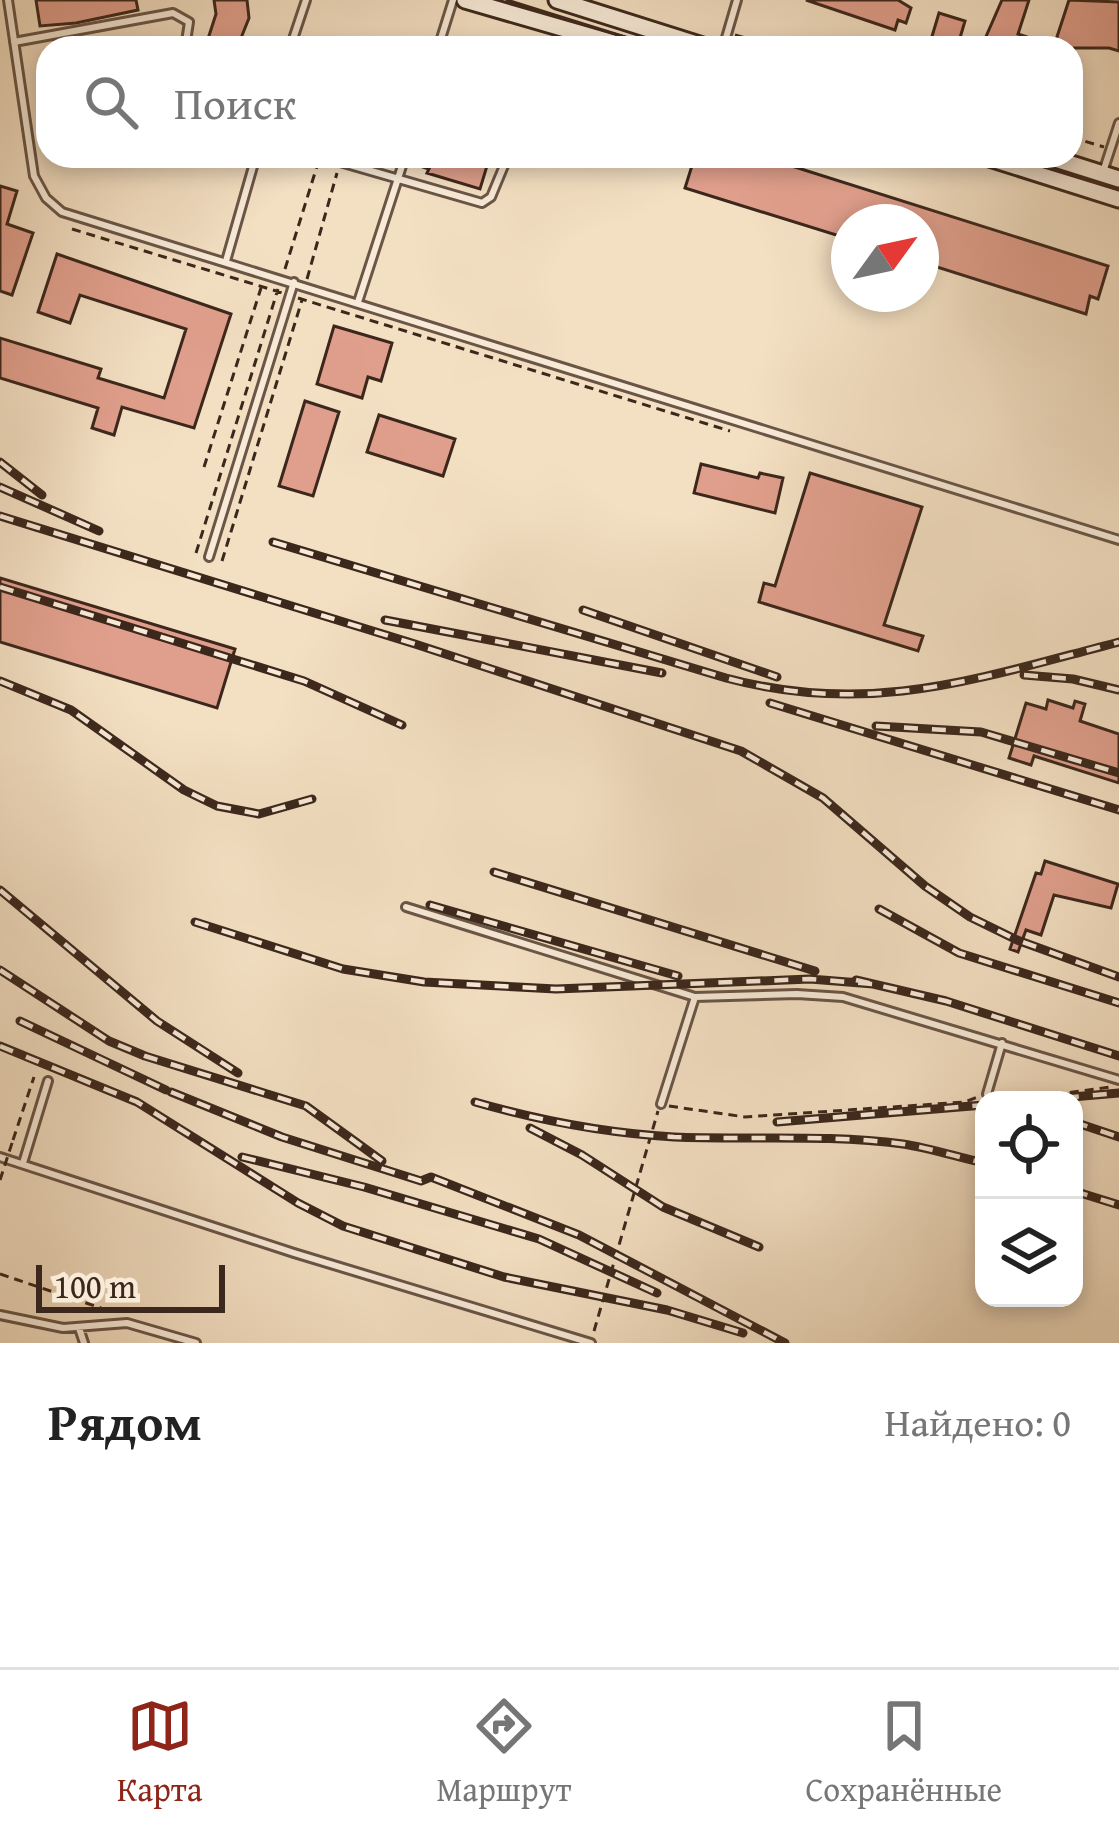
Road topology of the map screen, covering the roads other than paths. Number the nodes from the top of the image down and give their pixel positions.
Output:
1 (8, 0) edge
2 (306, 0) edge
3 (453, 0) edge
4 (465, 0) edge
5 (557, 0) edge
6 (737, 0) edge
7 (48, 36) edge
8 (187, 36) edge
9 (294, 36) edge
10 (442, 36) edge
11 (590, 36) edge
12 (662, 36) edge
13 (727, 36) edge
14 (36, 38) edge
15 (14, 42) junction
16 (1119, 123) edge
17 (253, 168) edge
18 (360, 168) edge
19 (402, 168) edge
20 (503, 168) edge
21 (1021, 168) edge
22 (1110, 176) edge
23 (398, 179) junction
24 (1096, 192) junction
25 (1119, 199) edge
26 (226, 261) junction
27 (295, 282) junction
28 (358, 302) junction
29 (1119, 540) edge
30 (208, 557) dead end
31 (406, 907) dead end
32 (695, 997) junction
33 (1002, 1043) junction
34 (48, 1082) dead end
35 (1119, 1083) edge
36 (988, 1091) edge
37 (661, 1104) road end
38 (0, 1156) edge
39 (23, 1163) junction
40 (0, 1315) edge
41 (80, 1328) junction
42 (85, 1343) edge
43 (196, 1343) edge
44 (591, 1343) edge

1 - 15 lane
2 - 9 lane
3 - 10 lane
4 - 11 main road
5 - 12 main road
6 - 13 lane
7 - 8 lane
14 - 15 lane
15 - 26 lane
16 - 22 lane
17 - 26 lane
18 - 23 lane
19 - 23 lane
20 - 23 lane
21 - 24 main road
22 - 24 lane
23 - 28 lane
24 - 25 main road
26 - 27 lane
27 - 28 lane
27 - 30 lane
28 - 29 lane
31 - 32 lane
32 - 33 lane
32 - 37 lane
33 - 35 lane
33 - 36 lane
34 - 39 lane
38 - 39 lane
39 - 44 lane
40 - 41 lane
41 - 42 lane
41 - 43 lane

